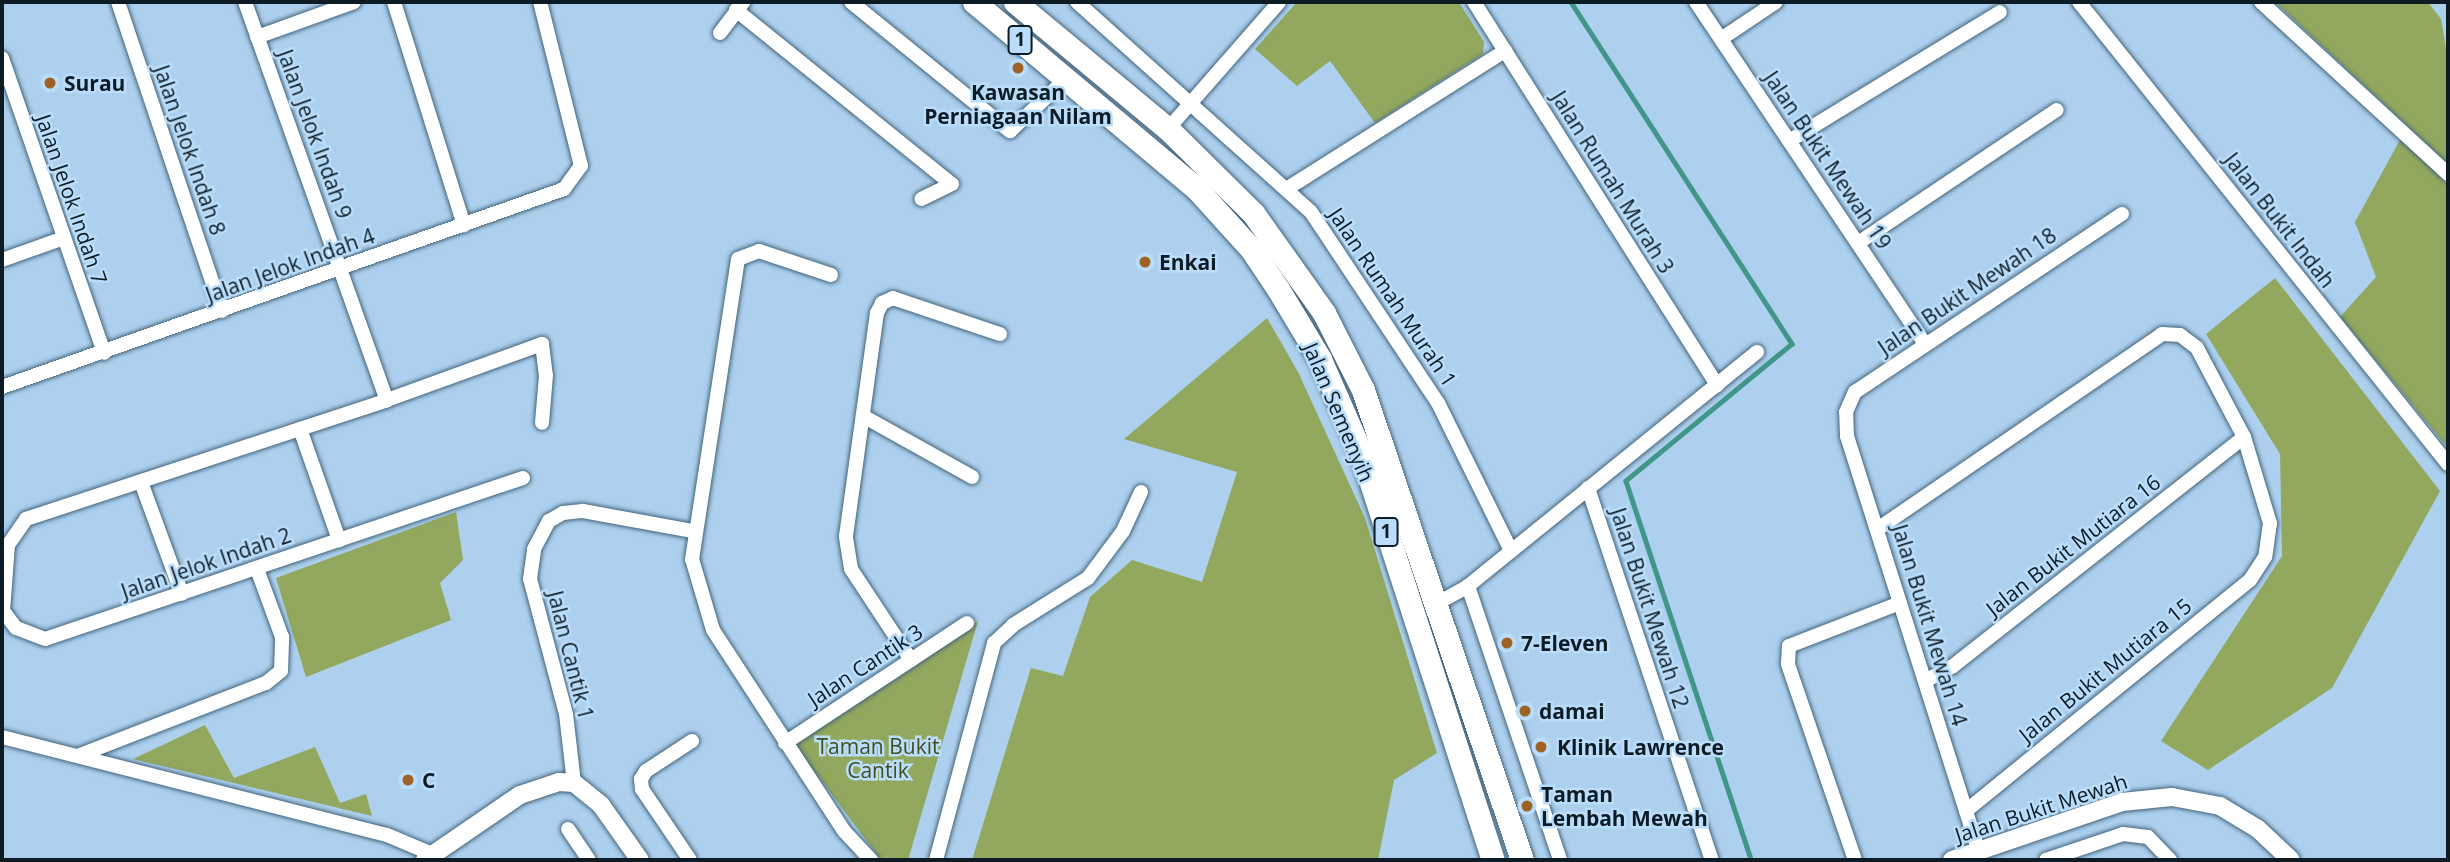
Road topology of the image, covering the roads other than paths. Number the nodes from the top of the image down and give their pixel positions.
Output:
1 (118, 2) edge
2 (245, 2) edge
3 (354, 2) edge
4 (394, 2) edge
5 (540, 2) edge
6 (851, 2) edge
7 (974, 2) edge
8 (1015, 2) edge
9 (1077, 2) edge
10 (1474, 2) edge
11 (1696, 2) edge
12 (1776, 2) edge
13 (2079, 2) edge
14 (2261, 2) edge
15 (1274, 4) edge
16 (739, 6) edge
17 (2000, 12) dead end
18 (720, 33) dead end
19 (257, 37) junction
20 (1721, 39) junction
21 (1506, 51) junction
22 (2, 58) edge
23 (1067, 78) junction
24 (1192, 102) junction
25 (2057, 110) dead end
26 (1168, 129) junction
27 (1789, 141) junction
28 (2448, 174) edge
29 (1288, 188) junction
30 (921, 199) dead end
31 (2122, 214) dead end
32 (464, 225) junction
33 (64, 239) junction
34 (1858, 243) junction
35 (2, 260) edge
36 (342, 269) junction
37 (831, 275) dead end
38 (222, 312) junction
39 (1000, 334) dead end
40 (1924, 343) junction
41 (1757, 352) dead end
42 (104, 354) junction
43 (1717, 384) junction
44 (2, 387) edge
45 (387, 400) junction
46 (1846, 412) joint
47 (863, 416) junction
48 (542, 423) dead end
49 (300, 429) junction
50 (2244, 437) junction
51 (2448, 464) edge
52 (972, 477) dead end
53 (523, 478) dead end
54 (141, 482) junction
55 (1588, 488) junction
56 (1141, 492) dead end
57 (1879, 528) junction
58 (693, 531) junction
59 (339, 540) junction
60 (1511, 551) junction
61 (257, 569) junction
62 (1468, 586) junction
63 (182, 594) junction
64 (1900, 603) junction
65 (1436, 604) junction
66 (967, 623) dead end
67 (911, 660) junction
68 (1925, 681) junction
69 (2, 737) edge
70 (692, 741) dead end
71 (785, 743) junction
72 (80, 755) junction
73 (574, 783) junction
74 (1966, 811) junction
75 (568, 829) dead end
76 (1978, 849) junction
77 (429, 857) edge
78 (589, 860) edge
79 (640, 860) edge
80 (690, 860) edge
81 (871, 860) edge
82 (936, 860) edge
83 (1493, 860) edge
84 (1522, 860) edge
85 (1560, 860) edge
86 (1712, 860) edge
87 (1854, 860) edge
88 (1952, 860) edge
89 (2046, 860) edge
90 (2170, 860) edge
91 (2291, 860) edge

1 - 38 street, Jalan Jelok Indah 8
2 - 19 street, Jalan Jelok Indah 9
3 - 19 street
4 - 32 street
5 - 32 street, Jalan Jelok Indah 4
6 - 23 street
7 - 23 main road, Jalan Semenyih / 1
8 - 26 main road, Jalan Semenyih / 1
9 - 24 street, Jalan Rumah Murah 1
10 - 21 street, Jalan Rumah Murah 3
11 - 20 street, Jalan Bukit Mewah 19
12 - 20 street
13 - 51 street, Jalan Bukit Indah
14 - 28 street
15 - 24 street
16 - 18 street
16 - 30 street
17 - 27 street
19 - 36 street, Jalan Jelok Indah 9
20 - 27 street, Jalan Bukit Mewah 19
21 - 29 street
21 - 43 street, Jalan Rumah Murah 3
22 - 33 street, Jalan Jelok Indah 7
23 - 83 main road, Jalan Semenyih / 1
24 - 26 street
24 - 29 street, Jalan Rumah Murah 1
25 - 34 street
26 - 65 main road, Jalan Semenyih / 1
27 - 34 street, Jalan Bukit Mewah 19
29 - 60 street, Jalan Rumah Murah 1
31 - 40 street, Jalan Bukit Mewah 18
32 - 36 street, Jalan Jelok Indah 4
33 - 35 street
33 - 42 street, Jalan Jelok Indah 7
34 - 40 street, Jalan Bukit Mewah 19
36 - 38 street, Jalan Jelok Indah 4
36 - 45 street, Jalan Jelok Indah 9
37 - 58 street
38 - 42 street, Jalan Jelok Indah 4
39 - 47 street
40 - 46 street, Jalan Bukit Mewah 18
41 - 43 street
42 - 44 street, Jalan Jelok Indah 4
43 - 55 street
45 - 48 street
45 - 49 street
46 - 57 street, Jalan Bukit Mewah 14
47 - 52 street
47 - 67 street
49 - 54 street
49 - 59 street
50 - 57 street
50 - 68 street, Jalan Bukit Mutiara 16
50 - 74 street, Jalan Bukit Mutiara 15
53 - 59 street, Jalan Jelok Indah 2
54 - 63 street
54 - 63 street, Jalan Jelok Indah 2
55 - 60 street
55 - 86 street, Jalan Bukit Mewah 12
56 - 82 street
57 - 64 street, Jalan Bukit Mewah 14
58 - 71 street
58 - 73 street, Jalan Cantik 1
59 - 61 street, Jalan Jelok Indah 2
60 - 62 street
61 - 63 street, Jalan Jelok Indah 2
61 - 72 street
62 - 65 street
62 - 85 street
64 - 68 street, Jalan Bukit Mewah 14
64 - 87 street
65 - 84 main road, Jalan Semenyih / 1
66 - 67 street, Jalan Cantik 3
67 - 71 street, Jalan Cantik 3
68 - 74 street, Jalan Bukit Mewah 14
69 - 72 street
70 - 80 street
71 - 81 street
72 - 77 street
73 - 77 street
73 - 79 street
74 - 76 street, Jalan Bukit Mewah 14
75 - 78 street
76 - 88 street, Jalan Bukit Mewah
76 - 91 street, Jalan Bukit Mewah
89 - 90 street

